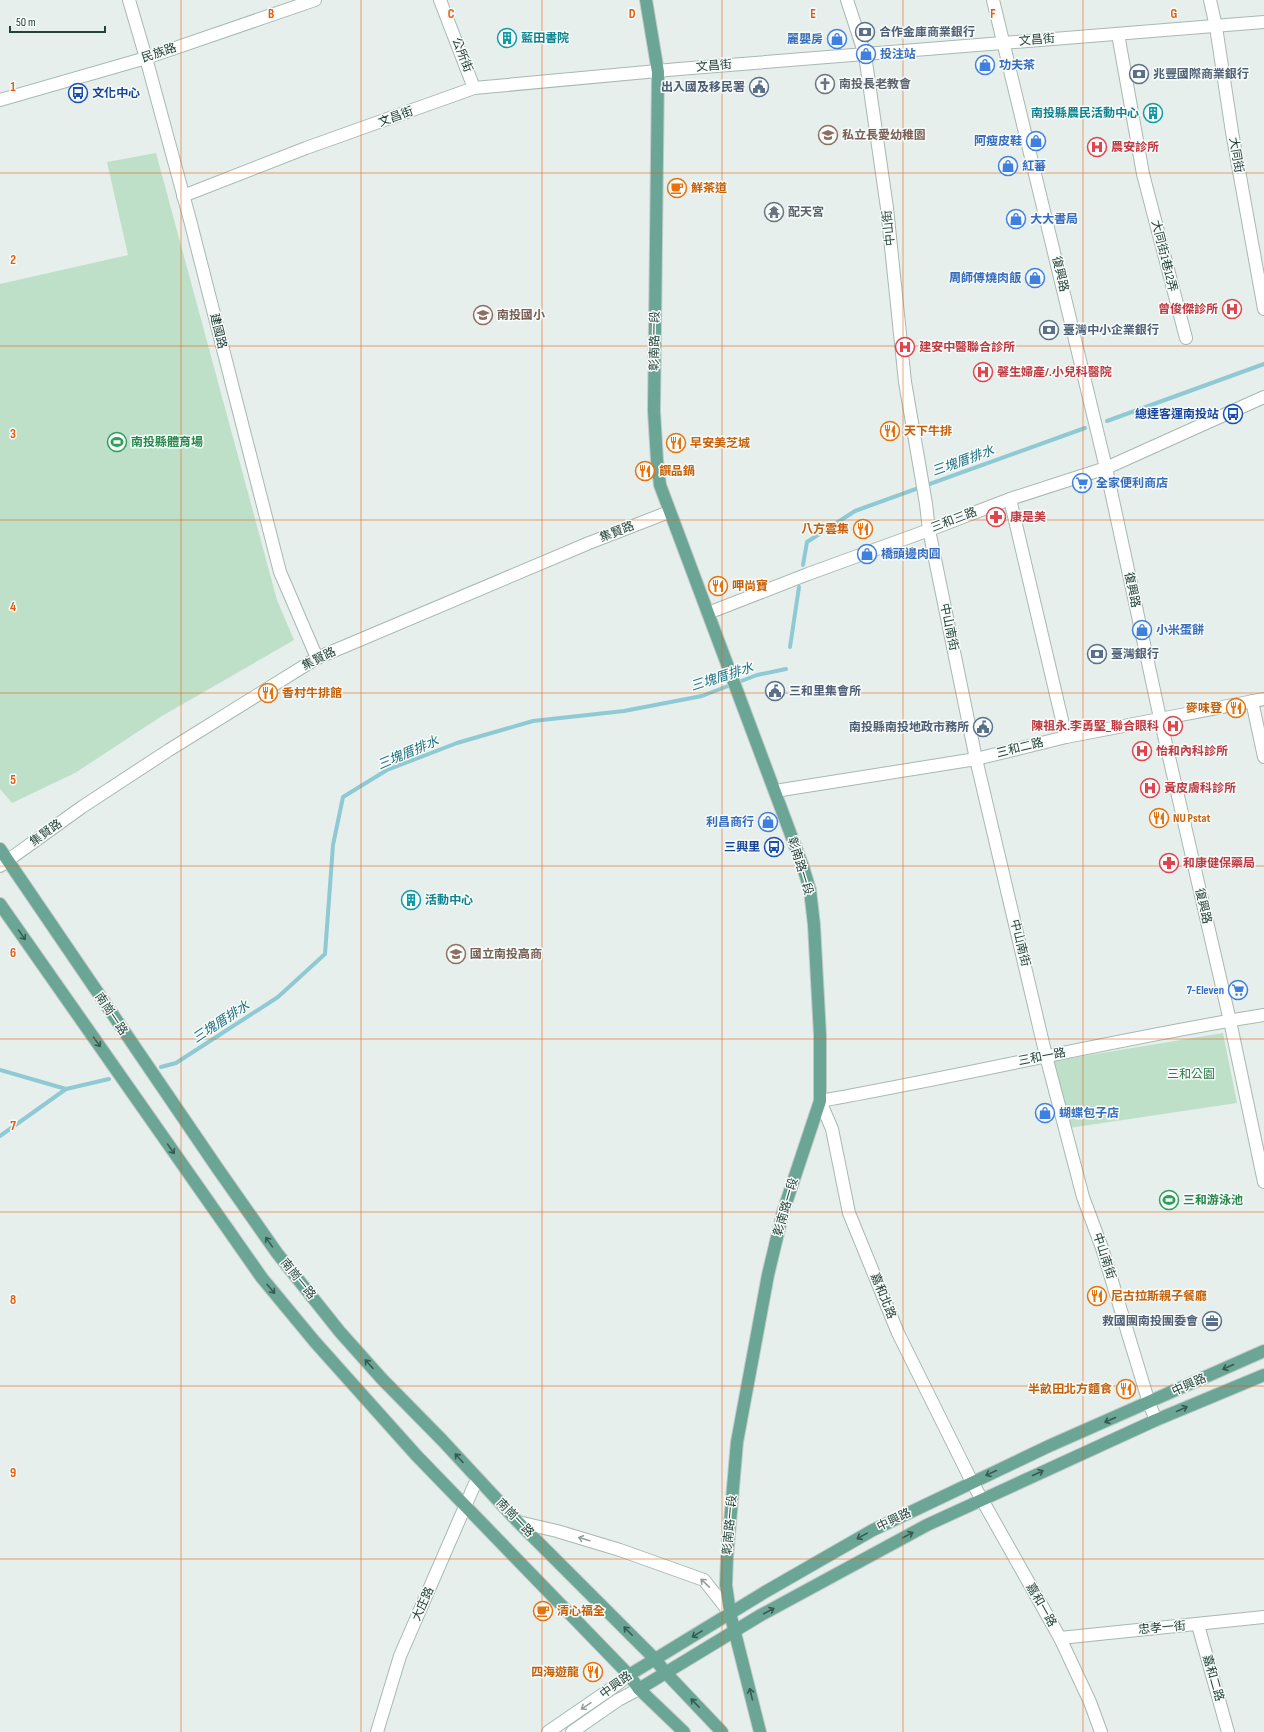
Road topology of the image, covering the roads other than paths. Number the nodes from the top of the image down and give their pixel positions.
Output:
1 (129, 0) edge
2 (315, 0) edge
3 (440, 0) edge
4 (646, 0) edge
5 (848, 0) edge
6 (993, 0) edge
7 (1210, 0) edge
8 (1264, 22) edge
9 (1216, 27) junction
10 (1118, 34) junction
11 (1004, 42) junction
12 (865, 55) junction
13 (146, 58) junction
14 (658, 72) junction
15 (474, 88) junction
16 (0, 100) edge
17 (183, 196) junction
18 (1264, 309) edge
19 (1186, 338) dead end
20 (1264, 397) edge
21 (918, 458) joint
22 (1106, 468) junction
23 (1010, 499) junction
24 (669, 512) junction
25 (929, 530) junction
26 (708, 613) junction
27 (317, 658) junction
28 (1264, 699) edge
29 (1252, 701) junction
30 (1160, 718) junction
31 (1066, 737) junction
32 (1264, 757) edge
33 (976, 759) junction
34 (775, 791) junction
35 (0, 849) edge
36 (4, 864) edge
37 (0, 904) edge
38 (1264, 1015) edge
39 (1230, 1020) junction
40 (1046, 1056) junction
41 (820, 1101) junction
42 (1264, 1182) edge
43 (1264, 1351) edge
44 (1264, 1375) edge
45 (1149, 1403) junction
46 (1156, 1420) junction
47 (477, 1479) junction
48 (972, 1482) junction
49 (982, 1499) junction
50 (465, 1505) junction
51 (518, 1522) junction
52 (730, 1613) junction
53 (1264, 1617) edge
54 (1198, 1625) junction
55 (735, 1630) junction
56 (1060, 1638) junction
57 (656, 1659) junction
58 (665, 1672) junction
59 (629, 1675) junction
60 (639, 1689) junction
61 (377, 1732) edge
62 (548, 1732) edge
63 (572, 1732) edge
64 (684, 1732) edge
65 (722, 1732) edge
66 (760, 1732) edge
67 (1101, 1732) edge
68 (1228, 1732) edge

1 - 13 street, 建國路
2 - 13 street, 民族路
3 - 15 street, 公所街
4 - 14 main road, 彰南路一段
5 - 12 street, 中山街
6 - 11 street, 復興路
7 - 9 street, 大同街
8 - 9 street, 文昌街
9 - 10 street, 文昌街
9 - 18 street, 大同街
10 - 11 street, 文昌街
10 - 19 street, 大同街1巷12弄
11 - 12 street, 文昌街
11 - 22 street, 復興路
12 - 14 street, 文昌街
12 - 21 street, 中山街
13 - 16 street, 民族路
13 - 17 street, 建國路
14 - 15 street, 文昌街
14 - 24 main road, 彰南路一段
15 - 17 street, 文昌街
17 - 27 street, 建國路
20 - 22 street, 三和三路
21 - 25 street, 中山南街
22 - 23 street, 三和三路
22 - 30 street, 復興路
23 - 25 street, 三和三路
23 - 31 street
24 - 26 main road, 彰南路一段
24 - 27 street, 集賢路
25 - 26 street, 三和三路
25 - 33 street, 中山南街
26 - 34 main road, 彰南路一段
27 - 36 street, 集賢路
28 - 29 street, 三和二路
29 - 30 street, 三和二路
29 - 32 street
30 - 31 street, 三和二路
30 - 39 street, 復興路
31 - 33 street, 三和二路
33 - 34 street, 三和二路
33 - 40 street, 中山南街
34 - 41 main road, 彰南路一段
35 - 36 main road, 南崗一路
47 -> 36 main road, 南崗一路
37 -> 50 main road
38 - 39 street, 三和一路
39 - 40 street, 三和一路
39 - 42 street, 復興路
40 - 41 street, 三和一路
40 - 45 street, 中山南街
41 - 48 street, 嘉和北路
41 - 52 main road, 彰南路一段
43 -> 45 main road, 中興路
46 -> 44 main road, 中興路
45 - 46 street, 中山南街
45 -> 48 main road, 中興路
49 -> 46 main road, 中興路
47 - 50 street, 大庄路
47 - 51 main road, 南崗一路
48 - 49 street, 嘉和一路
48 -> 52 main road, 中興路
55 -> 49 main road, 中興路
49 - 56 street, 嘉和一路
50 - 59 main road
50 - 61 street, 大庄路
52 -> 51 street
57 -> 51 main road, 南崗一路
52 - 55 main road, 彰南路一段
52 -> 57 main road, 中興路
53 - 54 street, 忠孝一街
54 - 56 street, 忠孝一街
54 - 68 street, 嘉和二路
55 - 58 main road, 中興路
66 -> 55 main road, 彰南路一段
56 - 67 street, 嘉和一路
57 - 58 main road
57 - 59 main road, 中興路
58 - 60 main road, 中興路
65 -> 58 main road
59 - 60 main road
59 -> 62 street, 中興路
60 - 63 street, 中興路
60 - 64 main road

